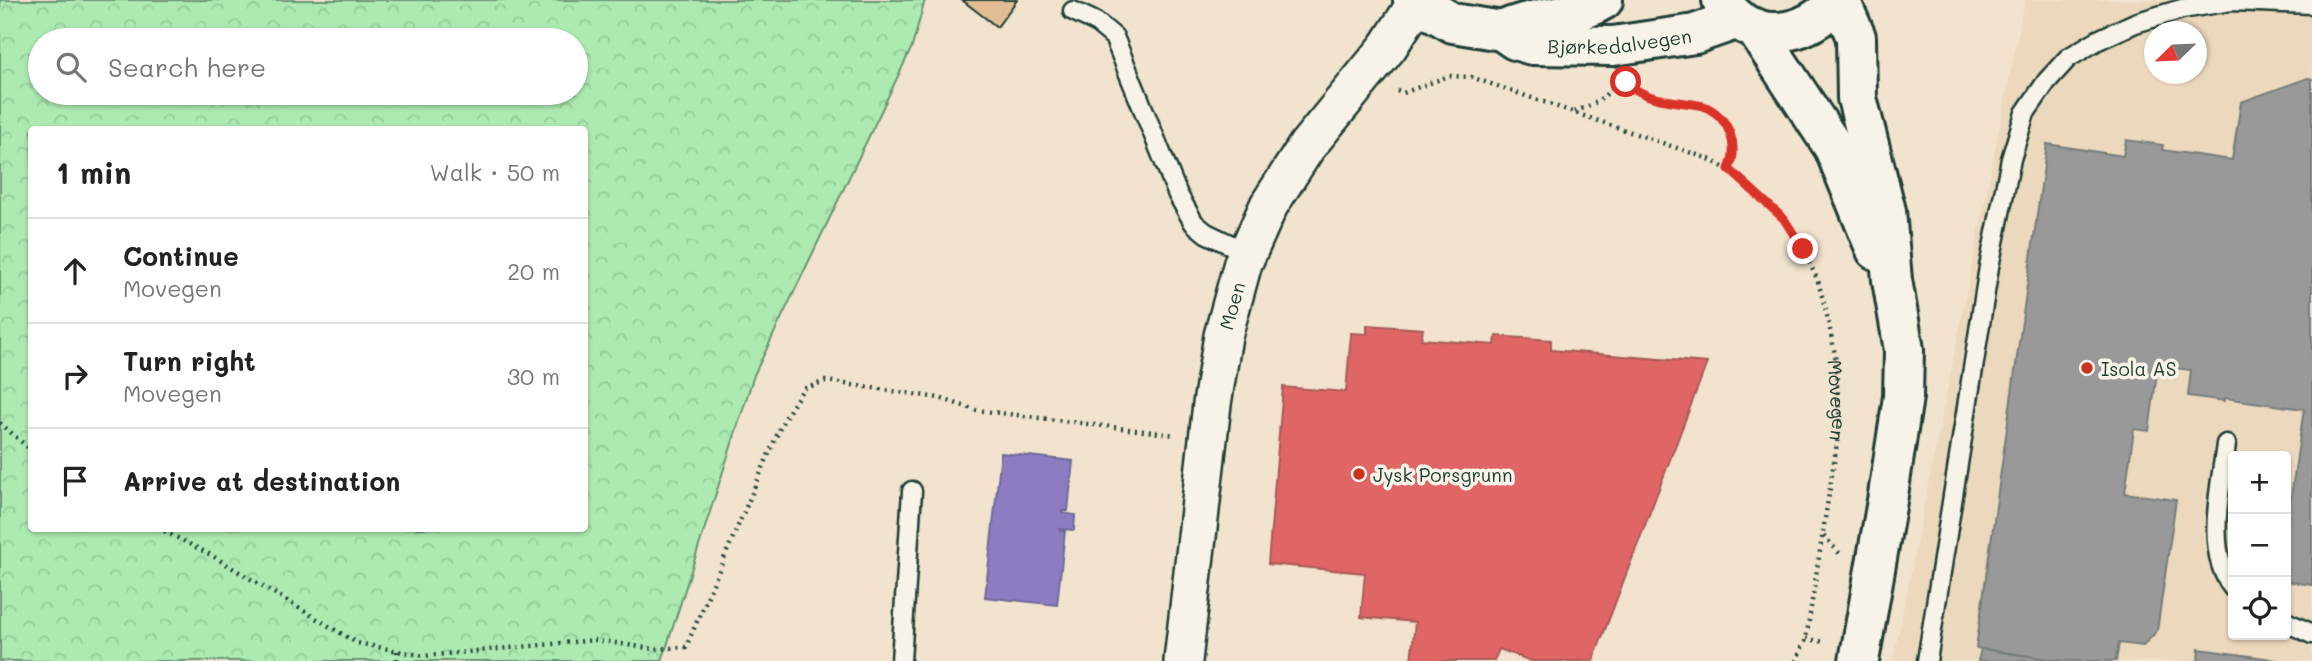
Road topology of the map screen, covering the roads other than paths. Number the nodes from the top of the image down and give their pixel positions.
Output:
1 (1603, 0) edge
2 (1838, 0) edge
3 (1415, 1) edge
4 (2312, 4) edge
5 (1073, 11) dead end
6 (1738, 16) edge
7 (1502, 31) junction
8 (1248, 253) junction
9 (1892, 280) junction
10 (2226, 444) dead end
11 (912, 491) dead end
12 (2228, 579) edge
13 (2291, 624) edge
14 (2312, 634) edge
15 (901, 661) edge
16 (1183, 661) edge
17 (1859, 661) edge
18 (1927, 661) edge

1 - 7 main road, Bjørkedalvegen
2 - 6 main road
2 - 9 main road
3 - 7 main road, Bjørkedalvegen
3 - 8 street, Moen
4 - 18 lane
5 - 8 lane
6 - 7 main road, Bjørkedalvegen
6 - 9 main road
8 - 16 street, Moen
9 - 17 main road
10 - 12 lane
11 - 15 lane
13 - 14 lane

